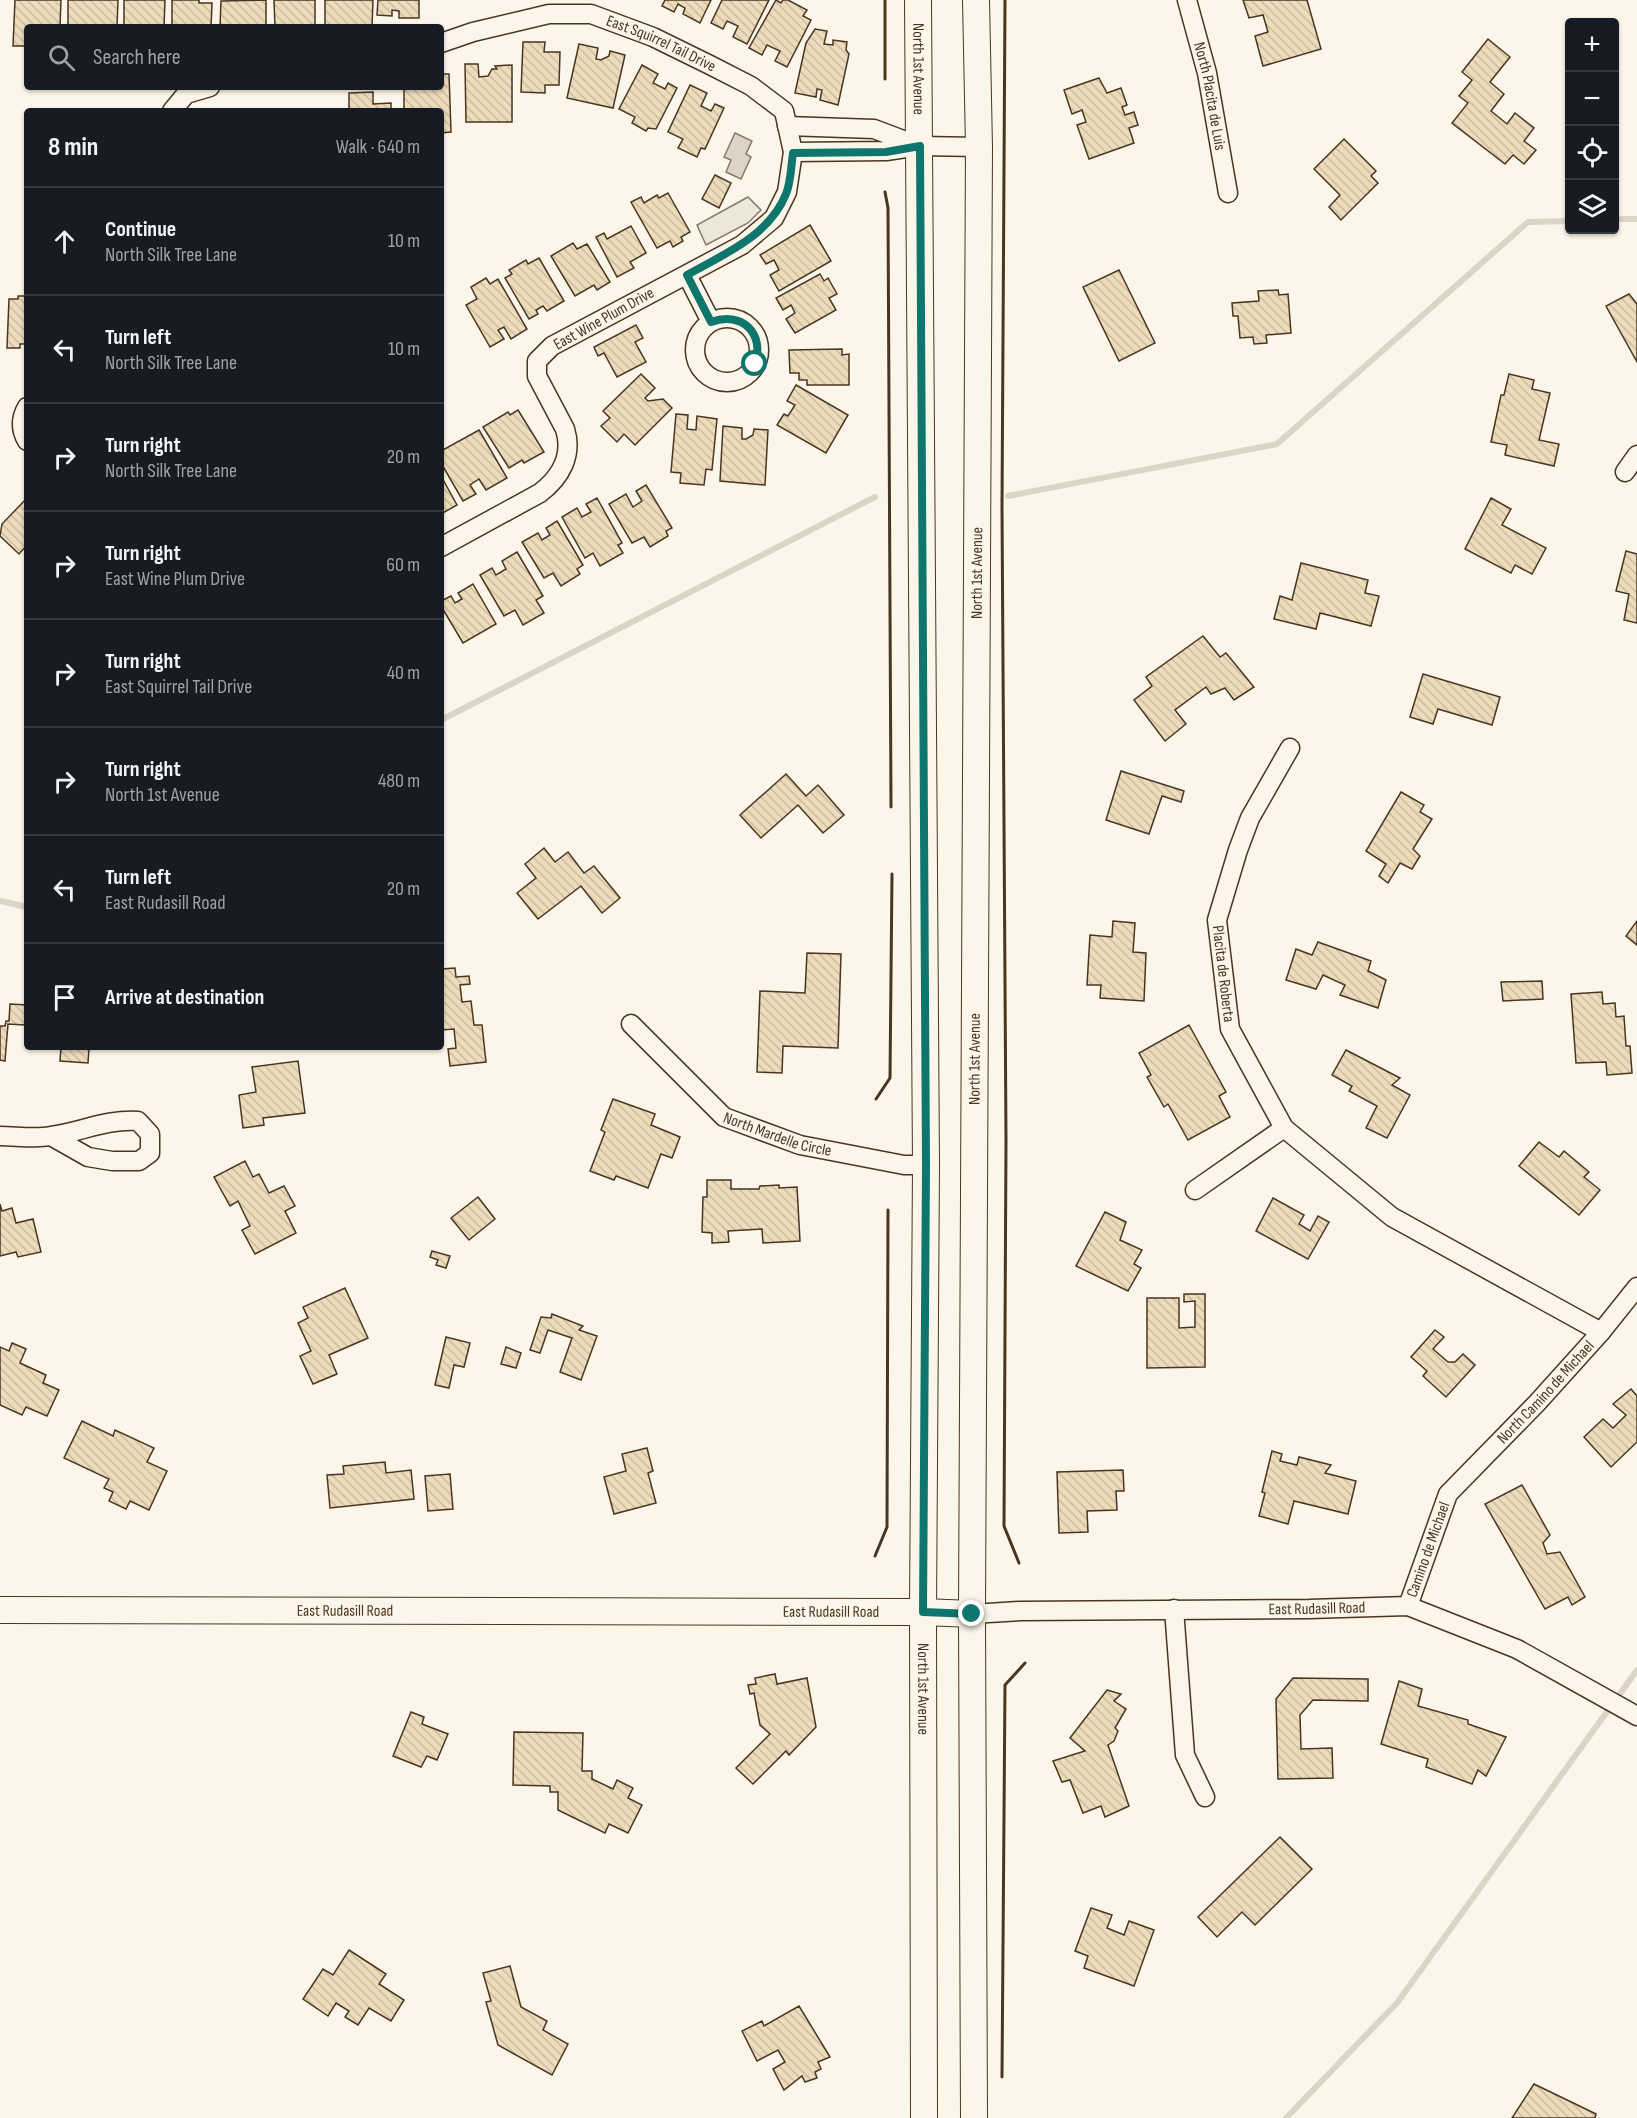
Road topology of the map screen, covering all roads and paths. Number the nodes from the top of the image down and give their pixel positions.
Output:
1 (918, 0) edge
2 (976, 0) edge
3 (1187, 0) edge
4 (444, 42) edge
5 (200, 90) edge
6 (174, 108) edge
7 (788, 126) junction
8 (920, 146) junction
9 (979, 147) junction
10 (793, 151) junction
11 (1228, 193) dead end
12 (687, 275) junction
13 (711, 322) dead end
14 (24, 412) edge
15 (24, 436) edge
16 (1637, 455) edge
17 (1625, 472) dead end
18 (444, 545) edge
19 (1290, 748) dead end
20 (631, 1024) dead end
21 (1284, 1128) junction
22 (0, 1136) edge
23 (51, 1136) junction
24 (926, 1165) junction
25 (1195, 1190) dead end
26 (1637, 1287) edge
27 (1601, 1332) junction
28 (1448, 1494) joint
29 (1408, 1606) junction
30 (1174, 1609) junction
31 (0, 1610) edge
32 (923, 1612) junction
33 (972, 1614) junction
34 (1637, 1716) edge
35 (1206, 1797) dead end
36 (924, 2118) edge
37 (974, 2118) edge

1 - 8 main road, North 1st Avenue
2 - 9 main road, North 1st Avenue
3 - 11 street, North Placita de Luis
4 - 7 street, East Squirrel Tail Drive
5 - 6 street
7 - 8 street
7 - 10 street, East Squirrel Tail Drive
8 - 9 street
8 - 10 street
8 - 24 main road, North 1st Avenue
9 - 33 main road, North 1st Avenue
10 - 12 street, East Wine Plum Drive
12 - 13 street
12 - 18 street, East Wine Plum Drive
14 - 15 street
16 - 17 street
19 - 21 street, Placita de Roberta
20 - 24 street, North Mardelle Circle
21 - 25 street
21 - 27 street, Placita de Roberta
22 - 23 street
23 - 23 street
24 - 32 main road, North 1st Avenue
26 - 27 street, North Camino de Michael
27 - 28 street, North Camino de Michael
28 - 29 street, Camino de Michael
29 - 30 street, East Rudasill Road
29 - 34 street, East Rudasill Road
30 - 33 street, East Rudasill Road
30 - 35 street
31 - 32 main road, East Rudasill Road
32 - 33 main road, East Rudasill Road
32 - 36 main road, North 1st Avenue
33 - 37 main road, North 1st Avenue

